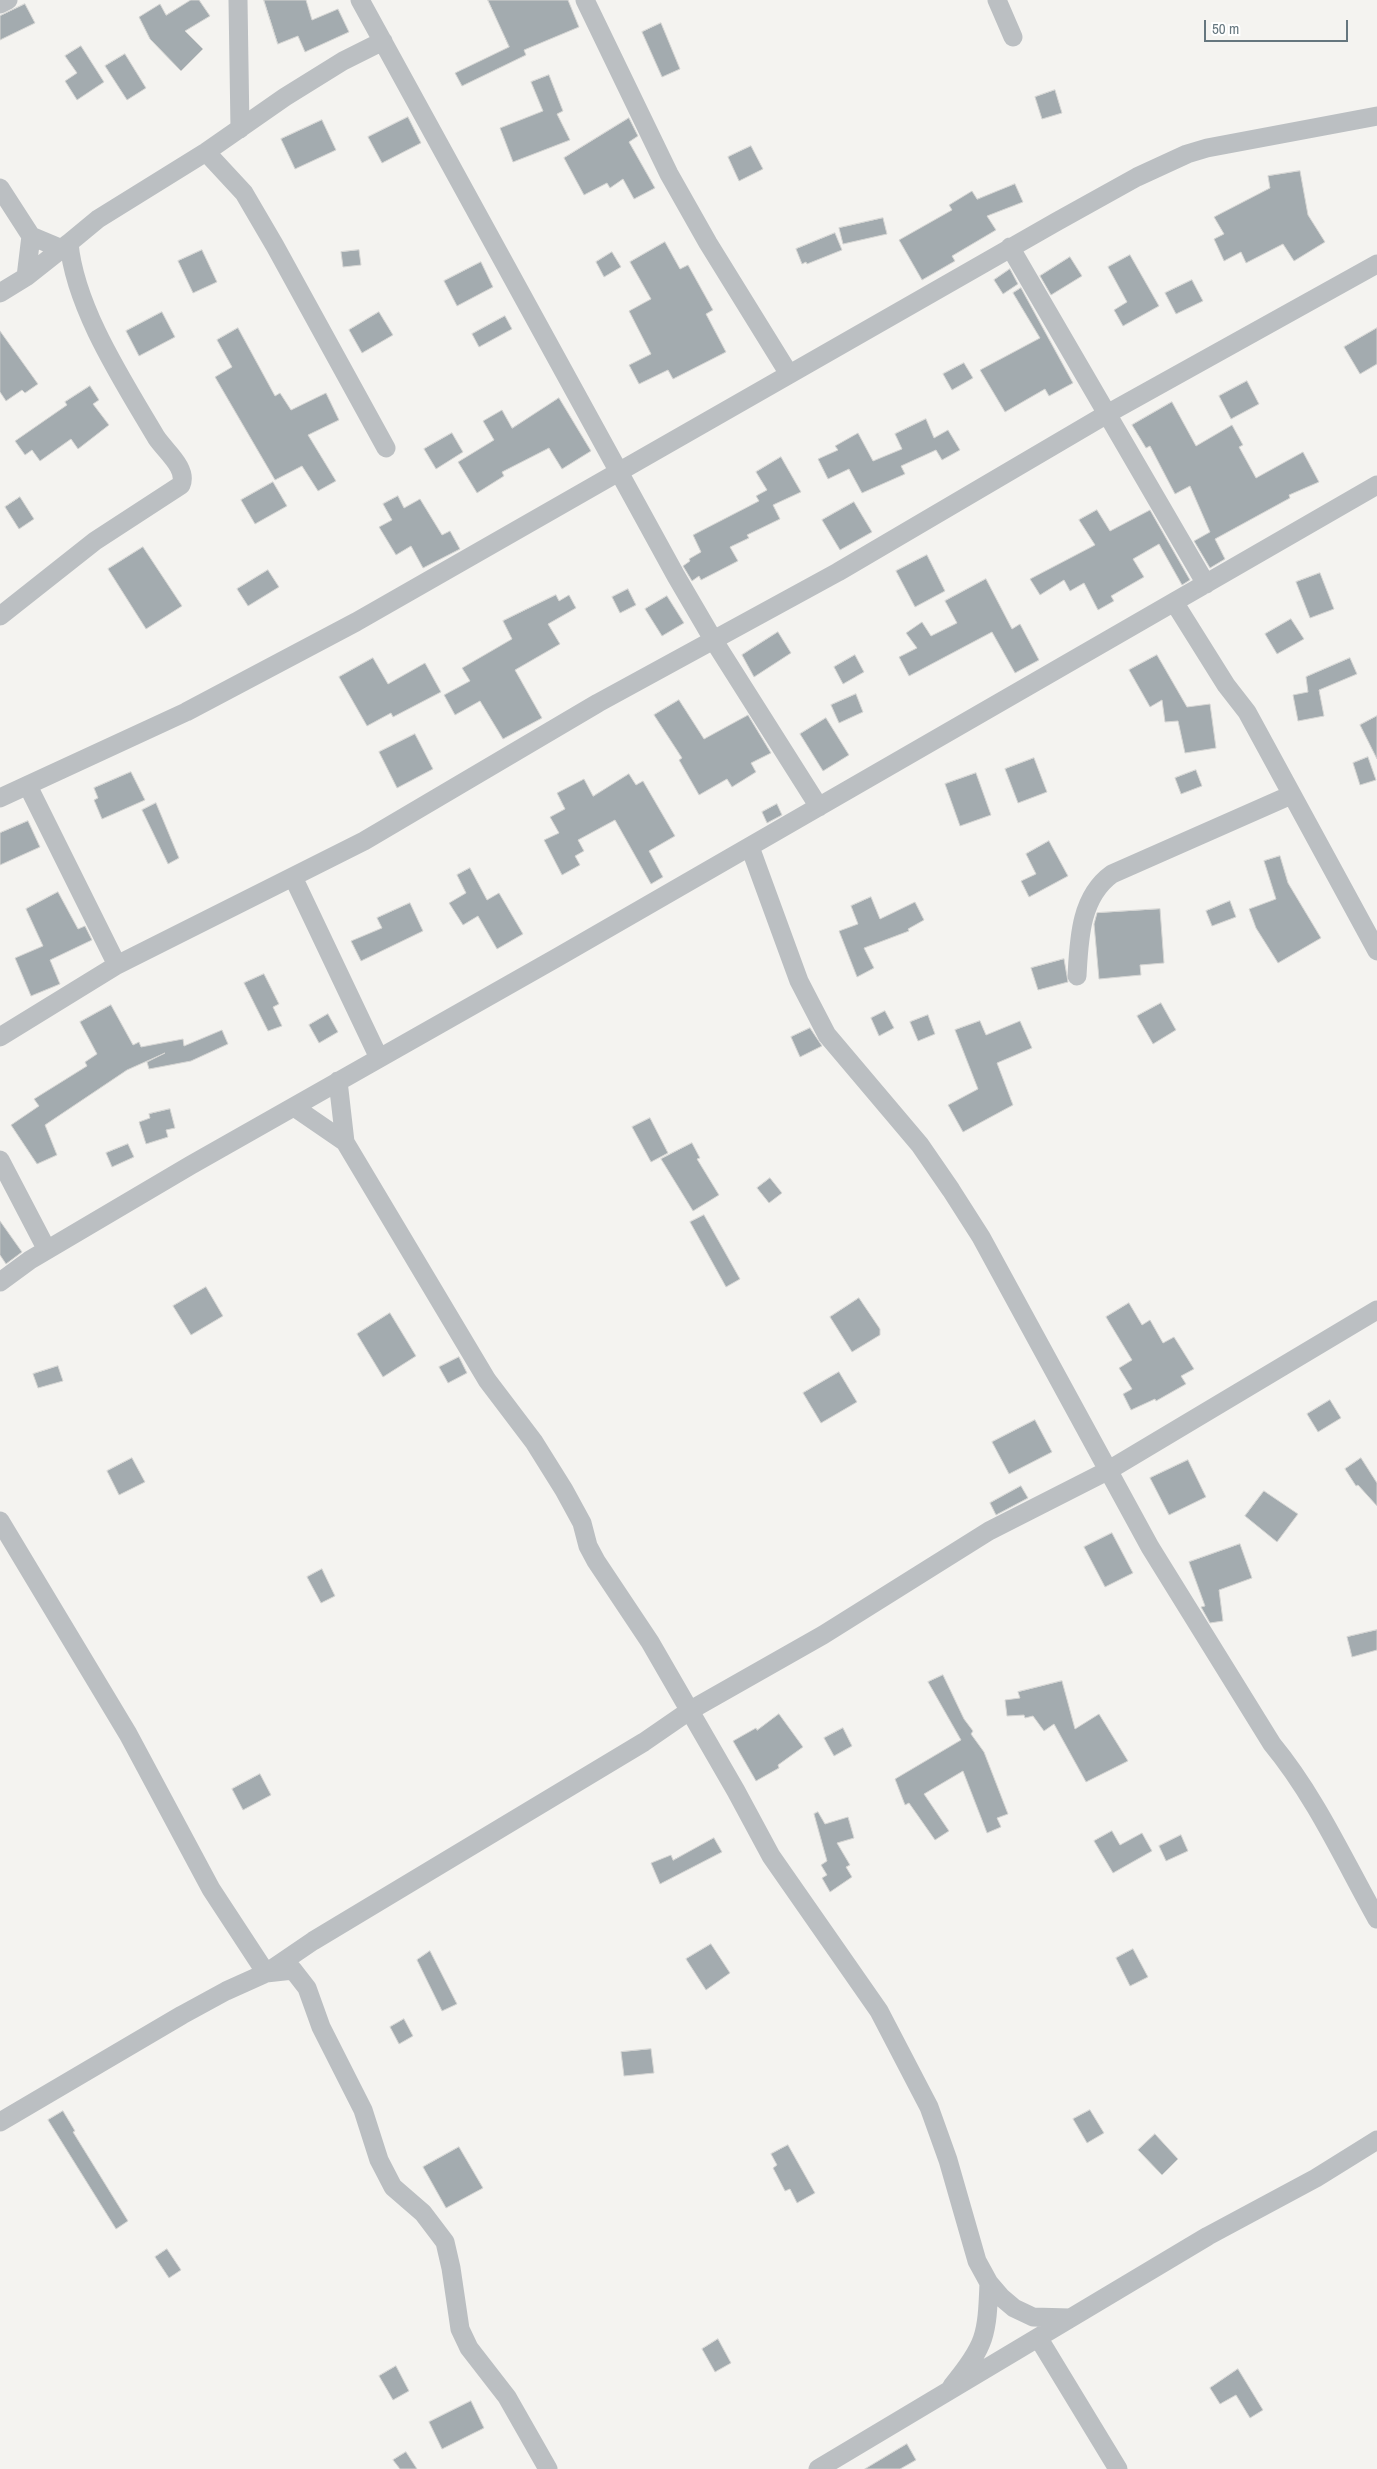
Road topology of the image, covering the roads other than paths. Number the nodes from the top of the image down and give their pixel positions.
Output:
1 (8, 0) edge
2 (238, 0) edge
3 (360, 0) edge
4 (585, 0) edge
5 (997, 0) edge
6 (0, 4) edge
7 (1013, 37) dead end
8 (383, 41) junction
9 (1377, 116) edge
10 (240, 129) junction
11 (206, 152) junction
12 (0, 188) edge
13 (31, 236) junction
14 (1010, 247) junction
15 (60, 250) junction
16 (1377, 264) edge
17 (26, 277) junction
18 (0, 293) edge
19 (789, 374) junction
20 (1107, 414) junction
21 (386, 448) dead end
22 (618, 472) junction
23 (1377, 485) edge
24 (1206, 584) junction
25 (1174, 602) junction
26 (0, 616) edge
27 (714, 642) junction
28 (28, 786) junction
29 (1292, 795) junction
30 (0, 798) edge
31 (819, 807) junction
32 (750, 847) junction
33 (293, 877) junction
34 (1377, 951) edge
35 (117, 965) junction
36 (1077, 976) dead end
37 (0, 1036) edge
38 (379, 1058) junction
39 (338, 1081) junction
40 (294, 1107) junction
41 (345, 1142) junction
42 (0, 1160) edge
43 (47, 1250) junction
44 (0, 1282) edge
45 (1377, 1310) edge
46 (1109, 1470) junction
47 (0, 1521) edge
48 (689, 1711) junction
49 (1377, 1919) edge
50 (266, 1973) junction
51 (0, 2122) edge
52 (1377, 2140) edge
53 (989, 2283) junction
54 (1070, 2318) junction
55 (1039, 2339) junction
56 (946, 2394) junction
57 (823, 2468) edge
58 (548, 2469) edge
59 (1118, 2469) edge

1 - 6 street
2 - 10 street
3 - 8 street
4 - 19 street
5 - 7 street
8 - 10 street
8 - 22 street
9 - 14 street
10 - 11 street
11 - 15 street
11 - 21 street
12 - 13 street
13 - 15 street
13 - 17 street
14 - 19 street
14 - 20 street
15 - 17 street
15 - 26 street
16 - 20 street
17 - 18 street
19 - 22 street
20 - 24 street
20 - 27 street
22 - 27 street
22 - 28 street
23 - 24 street
24 - 25 street
25 - 29 street
25 - 31 street
27 - 31 street
27 - 33 street
28 - 30 street
28 - 35 street
29 - 34 street
29 - 36 street
31 - 32 street
32 - 38 street
32 - 46 street
33 - 35 street
33 - 38 street
35 - 37 street
38 - 39 street
39 - 40 street
39 - 41 street
40 - 41 street
40 - 43 street
41 - 48 street
42 - 43 street
43 - 44 street
45 - 46 street
46 - 48 street
46 - 49 street
47 - 50 street
48 - 50 street
48 - 53 street
50 - 51 street
50 - 58 street
52 - 54 street
53 - 54 street
53 - 56 street
54 - 55 street
55 - 56 street
55 - 59 street
56 - 57 street

